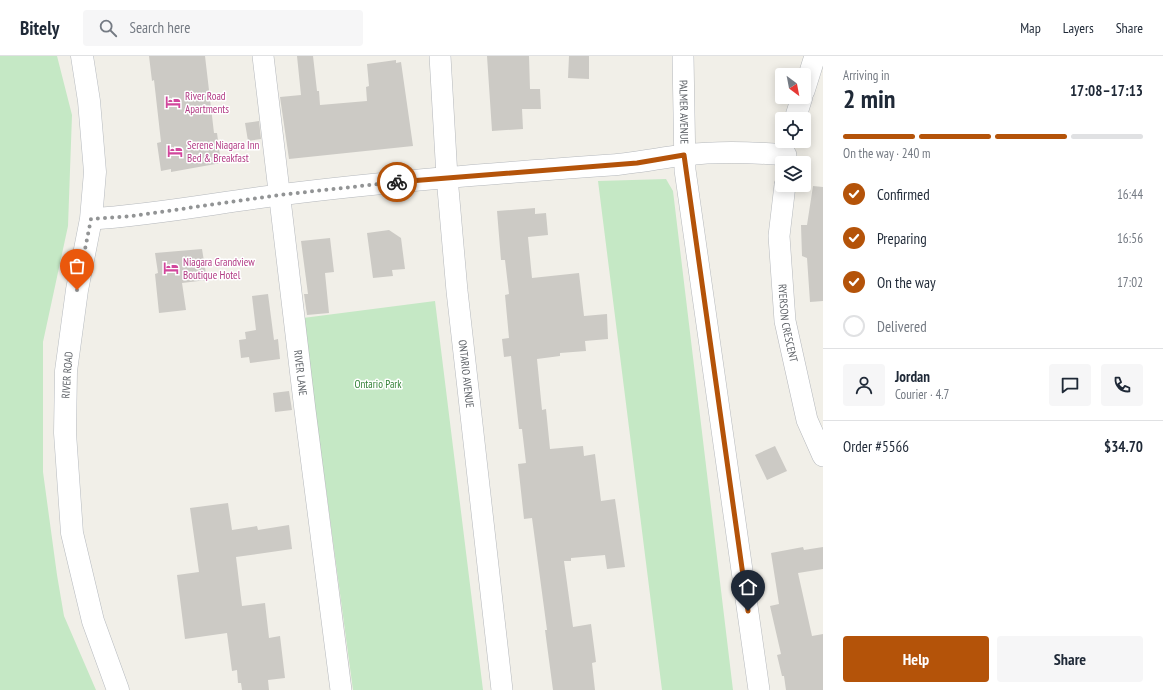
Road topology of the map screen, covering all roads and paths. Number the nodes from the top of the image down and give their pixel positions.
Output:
1 (82, 56) edge
2 (263, 56) edge
3 (440, 56) edge
4 (683, 56) edge
5 (817, 59) edge
6 (811, 74) edge
7 (787, 153) edge
8 (684, 155) junction
9 (447, 177) junction
10 (784, 192) edge
11 (279, 195) junction
12 (91, 219) junction
13 (823, 456) edge
14 (118, 690) edge
15 (341, 690) edge
16 (502, 690) edge
17 (759, 690) edge

1 - 12 main road, RIVER ROAD
2 - 11 street, RIVER LANE
3 - 9 street, ONTARIO AVENUE
4 - 8 street, PALMER AVENUE
5 - 6 street
7 - 8 street
8 - 9 street
8 - 17 street, PALMER AVENUE
9 - 11 street
9 - 16 street, ONTARIO AVENUE
10 - 13 street, RYERSON CRESCENT
11 - 12 street
11 - 15 street, RIVER LANE
12 - 14 main road, RIVER ROAD

